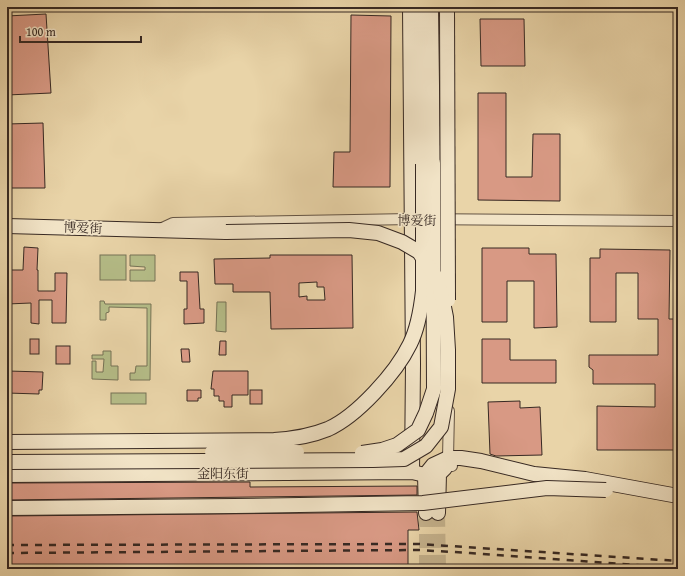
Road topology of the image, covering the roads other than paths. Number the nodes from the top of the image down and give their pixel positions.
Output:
1 (410, 7) edge
2 (421, 7) edge
3 (431, 7) edge
4 (447, 7) edge
5 (451, 7) edge
6 (411, 219) junction
7 (450, 220) junction
8 (678, 221) edge
9 (7, 226) edge
10 (158, 230) junction
11 (448, 350) junction
12 (7, 442) edge
13 (7, 454) edge
14 (7, 462) edge
15 (450, 462) junction
16 (7, 474) edge
17 (425, 474) junction
18 (671, 495) edge
19 (7, 508) edge
20 (432, 513) tunnel mouth

1 - 6 main road
2 - 12 main road, bridge
3 - 13 main road, bridge
4 - 11 main road, bridge
5 - 7 street
6 - 7 street, 博爱街
6 - 10 street, 博爱街
6 - 17 main road
7 - 8 street, 博爱街
7 - 15 street
9 - 10 main road, 博爱街
10 - 11 main road, 博爱街, bridge
11 - 14 main road, bridge
15 - 17 main road
15 - 18 main road
16 - 17 main road, 金阳东街
17 - 20 main road
18 - 19 main road, bridge

